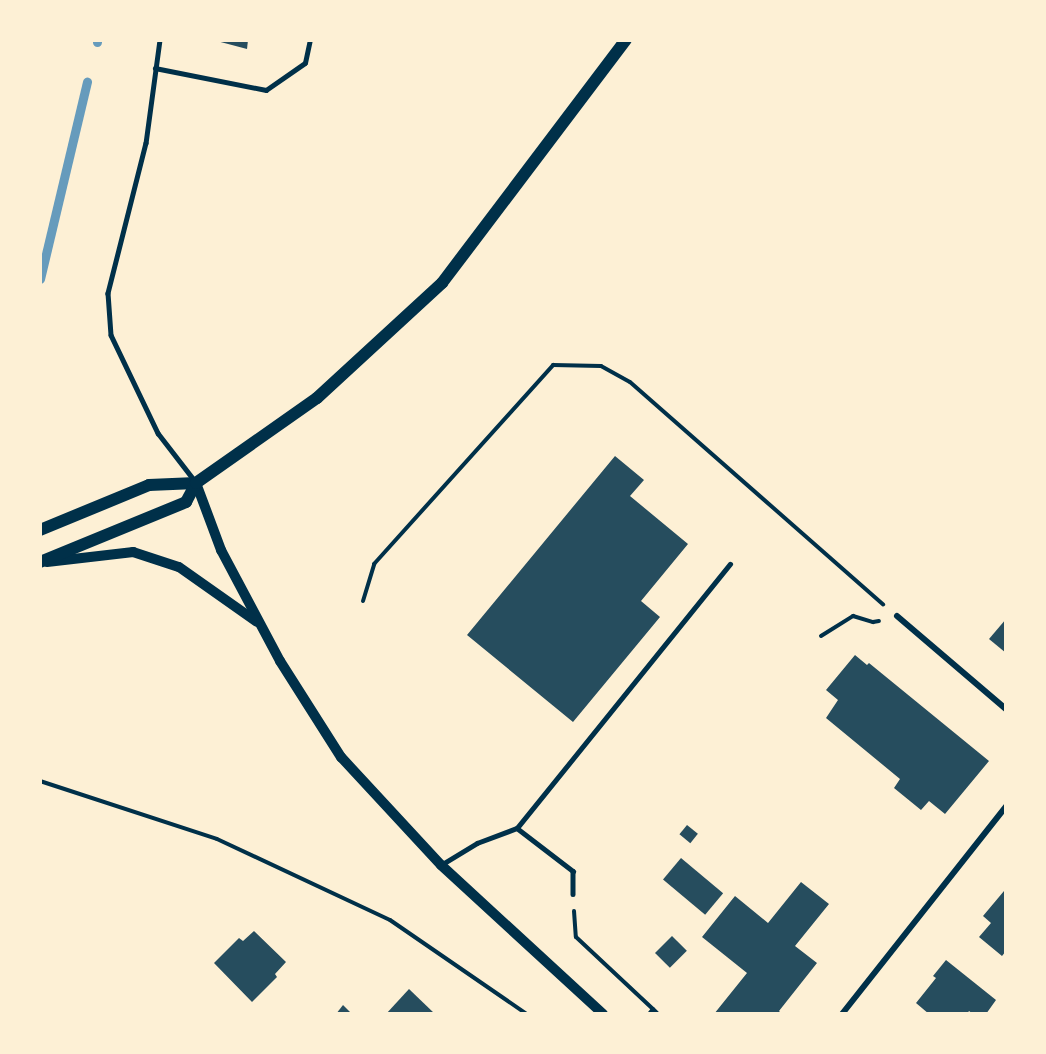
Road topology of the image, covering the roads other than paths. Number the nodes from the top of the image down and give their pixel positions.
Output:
1 (160, 40) edge
2 (310, 40) edge
3 (626, 40) edge
4 (155, 68) junction
5 (196, 483) junction
6 (40, 530) edge
7 (40, 562) edge
8 (730, 564) dead end
9 (897, 616) road end
10 (260, 624) junction
11 (1005, 709) edge
12 (1005, 806) edge
13 (517, 828) junction
14 (441, 865) junction
15 (573, 894) road end
16 (603, 1014) edge
17 (842, 1014) edge

1 - 4 lane
2 - 4 lane
3 - 5 main road
4 - 5 lane
5 - 6 main road
5 - 7 main road
5 - 10 street
7 - 10 street
8 - 13 lane
9 - 11 street
10 - 14 street
12 - 17 street
13 - 14 lane
13 - 15 lane
14 - 16 street

